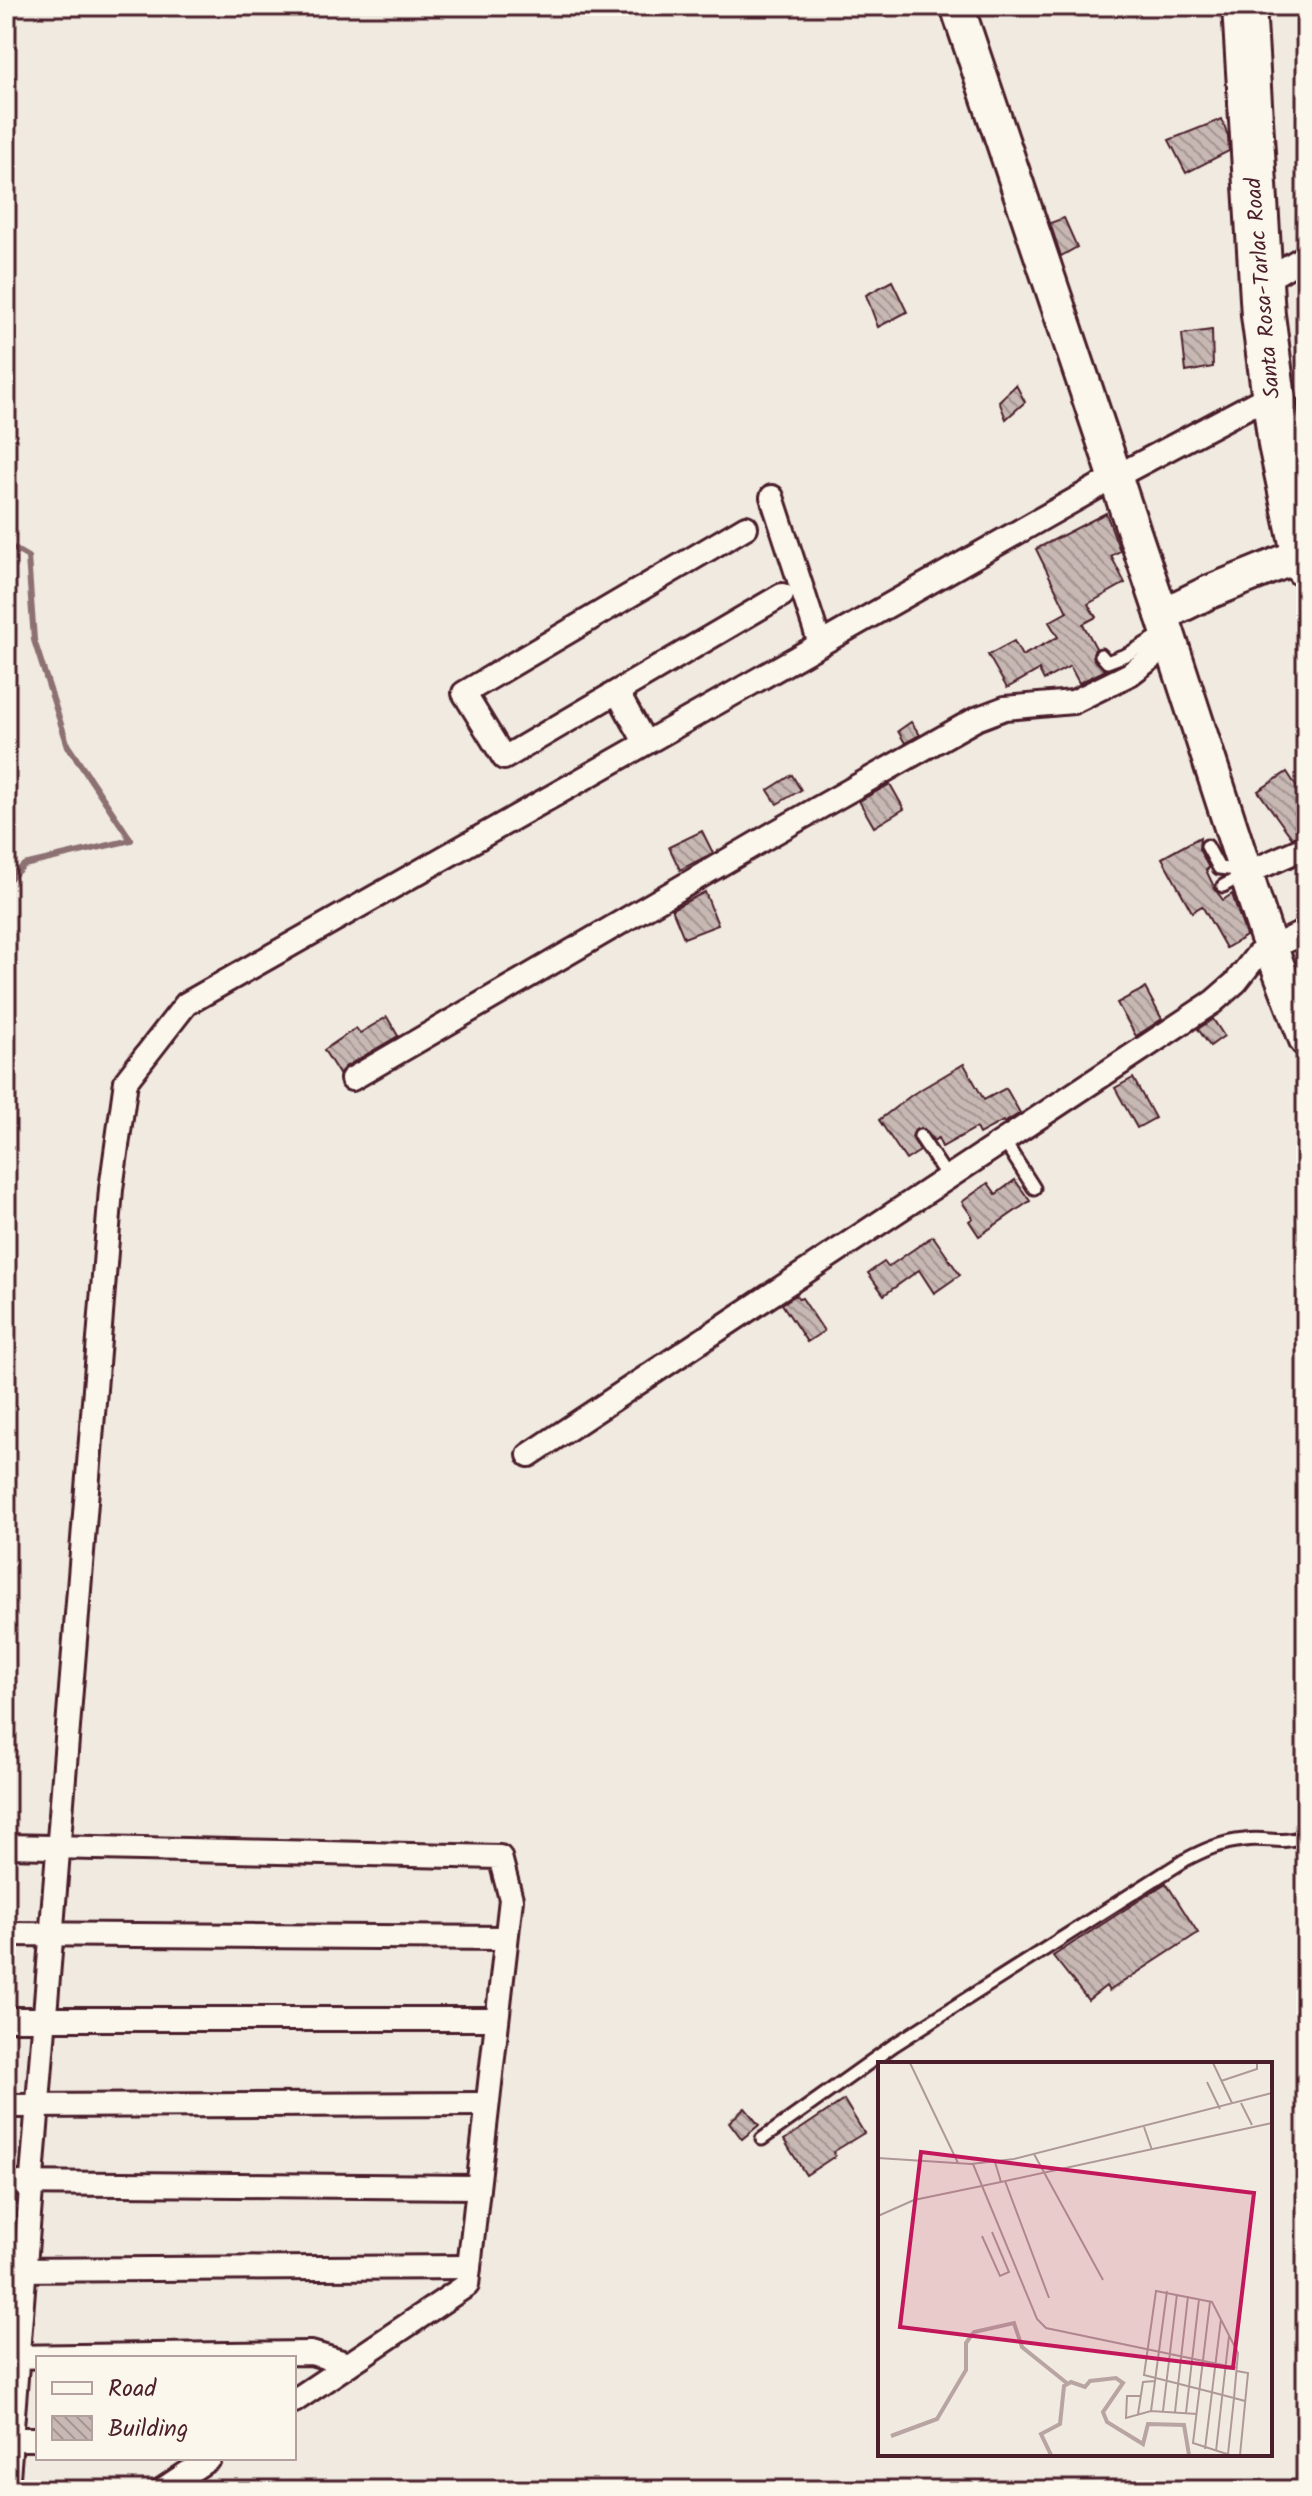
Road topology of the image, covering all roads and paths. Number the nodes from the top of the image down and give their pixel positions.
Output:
1 (957, 6) edge
2 (1244, 6) edge
3 (1306, 256) edge
4 (1260, 283) junction
5 (1272, 394) junction
6 (1115, 477) junction
7 (772, 497) dead end
8 (746, 527) dead end
9 (1305, 558) edge
10 (782, 595) dead end
11 (1167, 630) junction
12 (820, 644) junction
13 (1101, 655) dead end
14 (617, 692) junction
15 (645, 742) junction
16 (1207, 846) dead end
17 (1306, 847) edge
18 (1238, 874) junction
19 (1306, 931) edge
20 (1271, 948) junction
21 (1306, 1040) edge
22 (352, 1079) dead end
23 (920, 1136) dead end
24 (1004, 1141) junction
25 (948, 1178) junction
26 (1034, 1188) dead end
27 (529, 1455) dead end
28 (1306, 1836) edge
29 (6, 1846) edge
30 (58, 1846) junction
31 (6, 1934) edge
32 (51, 1934) junction
33 (506, 1938) junction
34 (6, 2019) edge
35 (44, 2019) junction
36 (497, 2019) junction
37 (487, 2104) junction
38 (6, 2106) edge
39 (37, 2106) junction
40 (762, 2139) dead end
41 (6, 2183) edge
42 (31, 2183) junction
43 (478, 2187) junction
44 (469, 2267) junction
45 (15, 2270) edge
46 (87, 2356) edge
47 (12, 2357) edge
48 (36, 2357) edge
49 (349, 2364) junction
50 (296, 2400) edge
51 (8, 2438) edge
52 (36, 2439) edge
53 (207, 2460) edge
54 (7, 2490) edge
55 (162, 2490) edge

1 - 6 street
2 - 4 highway, Santa Rosa-Tarlac Road
3 - 4 street
4 - 5 highway, Santa Rosa-Tarlac Road
5 - 6 street
5 - 9 highway, Santa Rosa-Tarlac Road
6 - 11 street
6 - 12 street
7 - 12 street
8 - 14 street
9 - 11 street
10 - 14 street
11 - 13 lane
11 - 18 street
11 - 22 street
12 - 15 street
14 - 15 street
15 - 30 street
16 - 18 lane
17 - 18 street
18 - 20 street
19 - 20 street
20 - 21 street
20 - 24 street
23 - 25 lane
24 - 25 street
24 - 26 lane
25 - 27 street
28 - 40 lane
29 - 30 street
30 - 32 street
30 - 33 street
31 - 32 street
32 - 33 street
32 - 35 street
33 - 36 street
34 - 35 street
35 - 36 street
35 - 39 street
36 - 37 street
37 - 39 street
37 - 43 street
38 - 39 street
39 - 42 street
41 - 42 street
42 - 43 street
42 - 45 street
43 - 44 street
44 - 45 street
44 - 49 street
45 - 47 street
46 - 49 street
47 - 48 street
47 - 51 street
49 - 50 street
51 - 52 street
51 - 54 street
53 - 55 street

